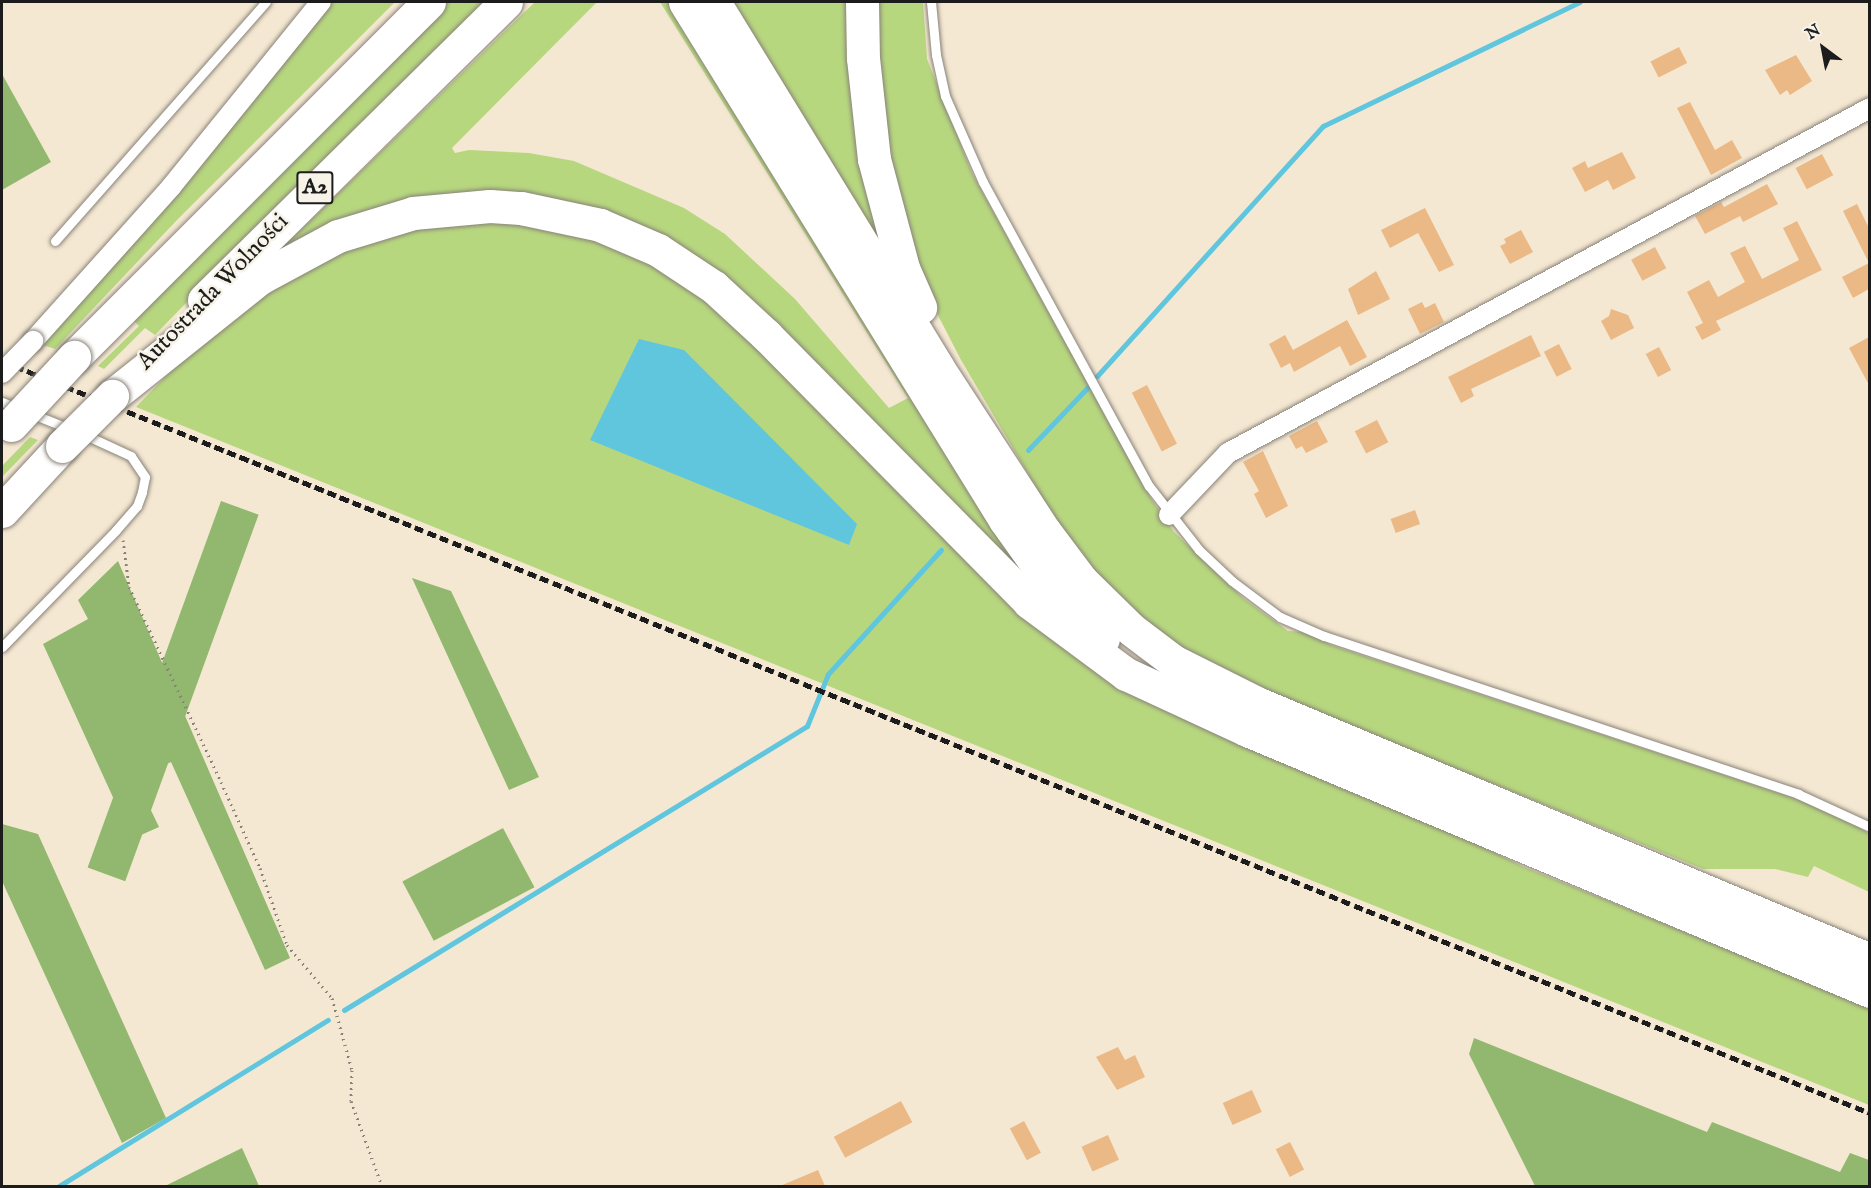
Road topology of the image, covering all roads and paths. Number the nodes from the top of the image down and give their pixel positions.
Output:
1 (266, 2) edge
2 (321, 2) edge
3 (429, 2) edge
4 (506, 2) edge
5 (685, 2) edge
6 (714, 2) edge
7 (862, 2) edge
8 (931, 2) edge
9 (1869, 108) edge
10 (55, 241) dead end
11 (2, 374) edge
12 (125, 385) junction
13 (4, 421) edge
14 (990, 445) junction
15 (2, 511) edge
16 (1169, 515) junction
17 (119, 526) junction
18 (2, 647) edge
19 (1186, 701) junction
20 (1869, 827) edge
21 (1869, 960) edge
22 (1869, 991) edge
23 (382, 1186) edge

1 - 10 lane
2 - 11 street, bridge
3 - 13 highway, A2, bridge
4 - 12 highway, Autostrada Wolności / A2
5 - 19 highway
6 - 14 highway
7 - 14 highway
8 - 16 lane
9 - 16 street
12 - 15 highway, Autostrada Wolności / A2, bridge
12 - 19 highway
13 - 17 lane
14 - 21 highway
16 - 20 lane
17 - 18 lane
17 - 23 path
19 - 22 highway

